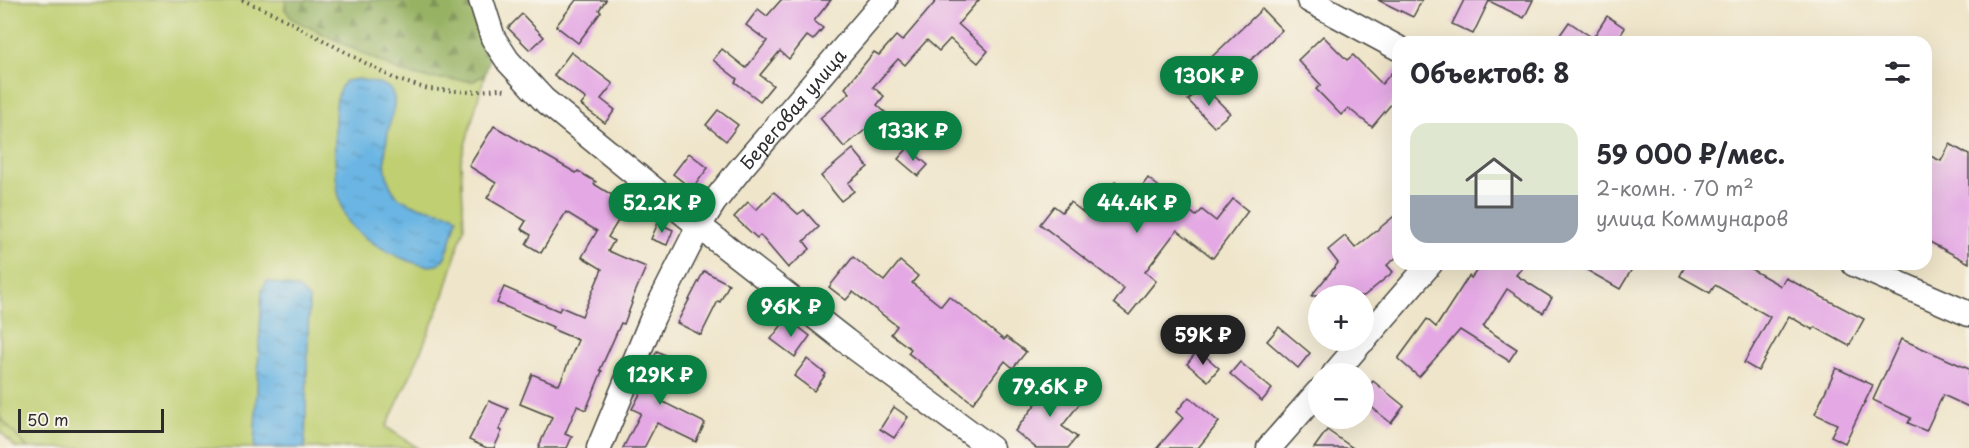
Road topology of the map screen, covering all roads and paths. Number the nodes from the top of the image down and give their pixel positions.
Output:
1 (242, 0) edge
2 (481, 0) edge
3 (885, 0) edge
4 (1309, 0) edge
5 (1392, 45) edge
6 (537, 93) junction
7 (699, 225) junction
8 (1425, 270) edge
9 (1868, 270) edge
10 (1969, 314) edge
11 (1374, 328) edge
12 (1354, 351) edge
13 (1343, 363) edge
14 (1308, 403) edge
15 (599, 448) edge
16 (991, 448) edge
17 (1269, 448) edge

1 - 6 path
2 - 6 street
3 - 7 street, Береговая улица
4 - 5 street
6 - 7 street
7 - 15 street, Береговая улица
7 - 16 street
8 - 11 street
9 - 10 street
12 - 13 street
14 - 17 street

